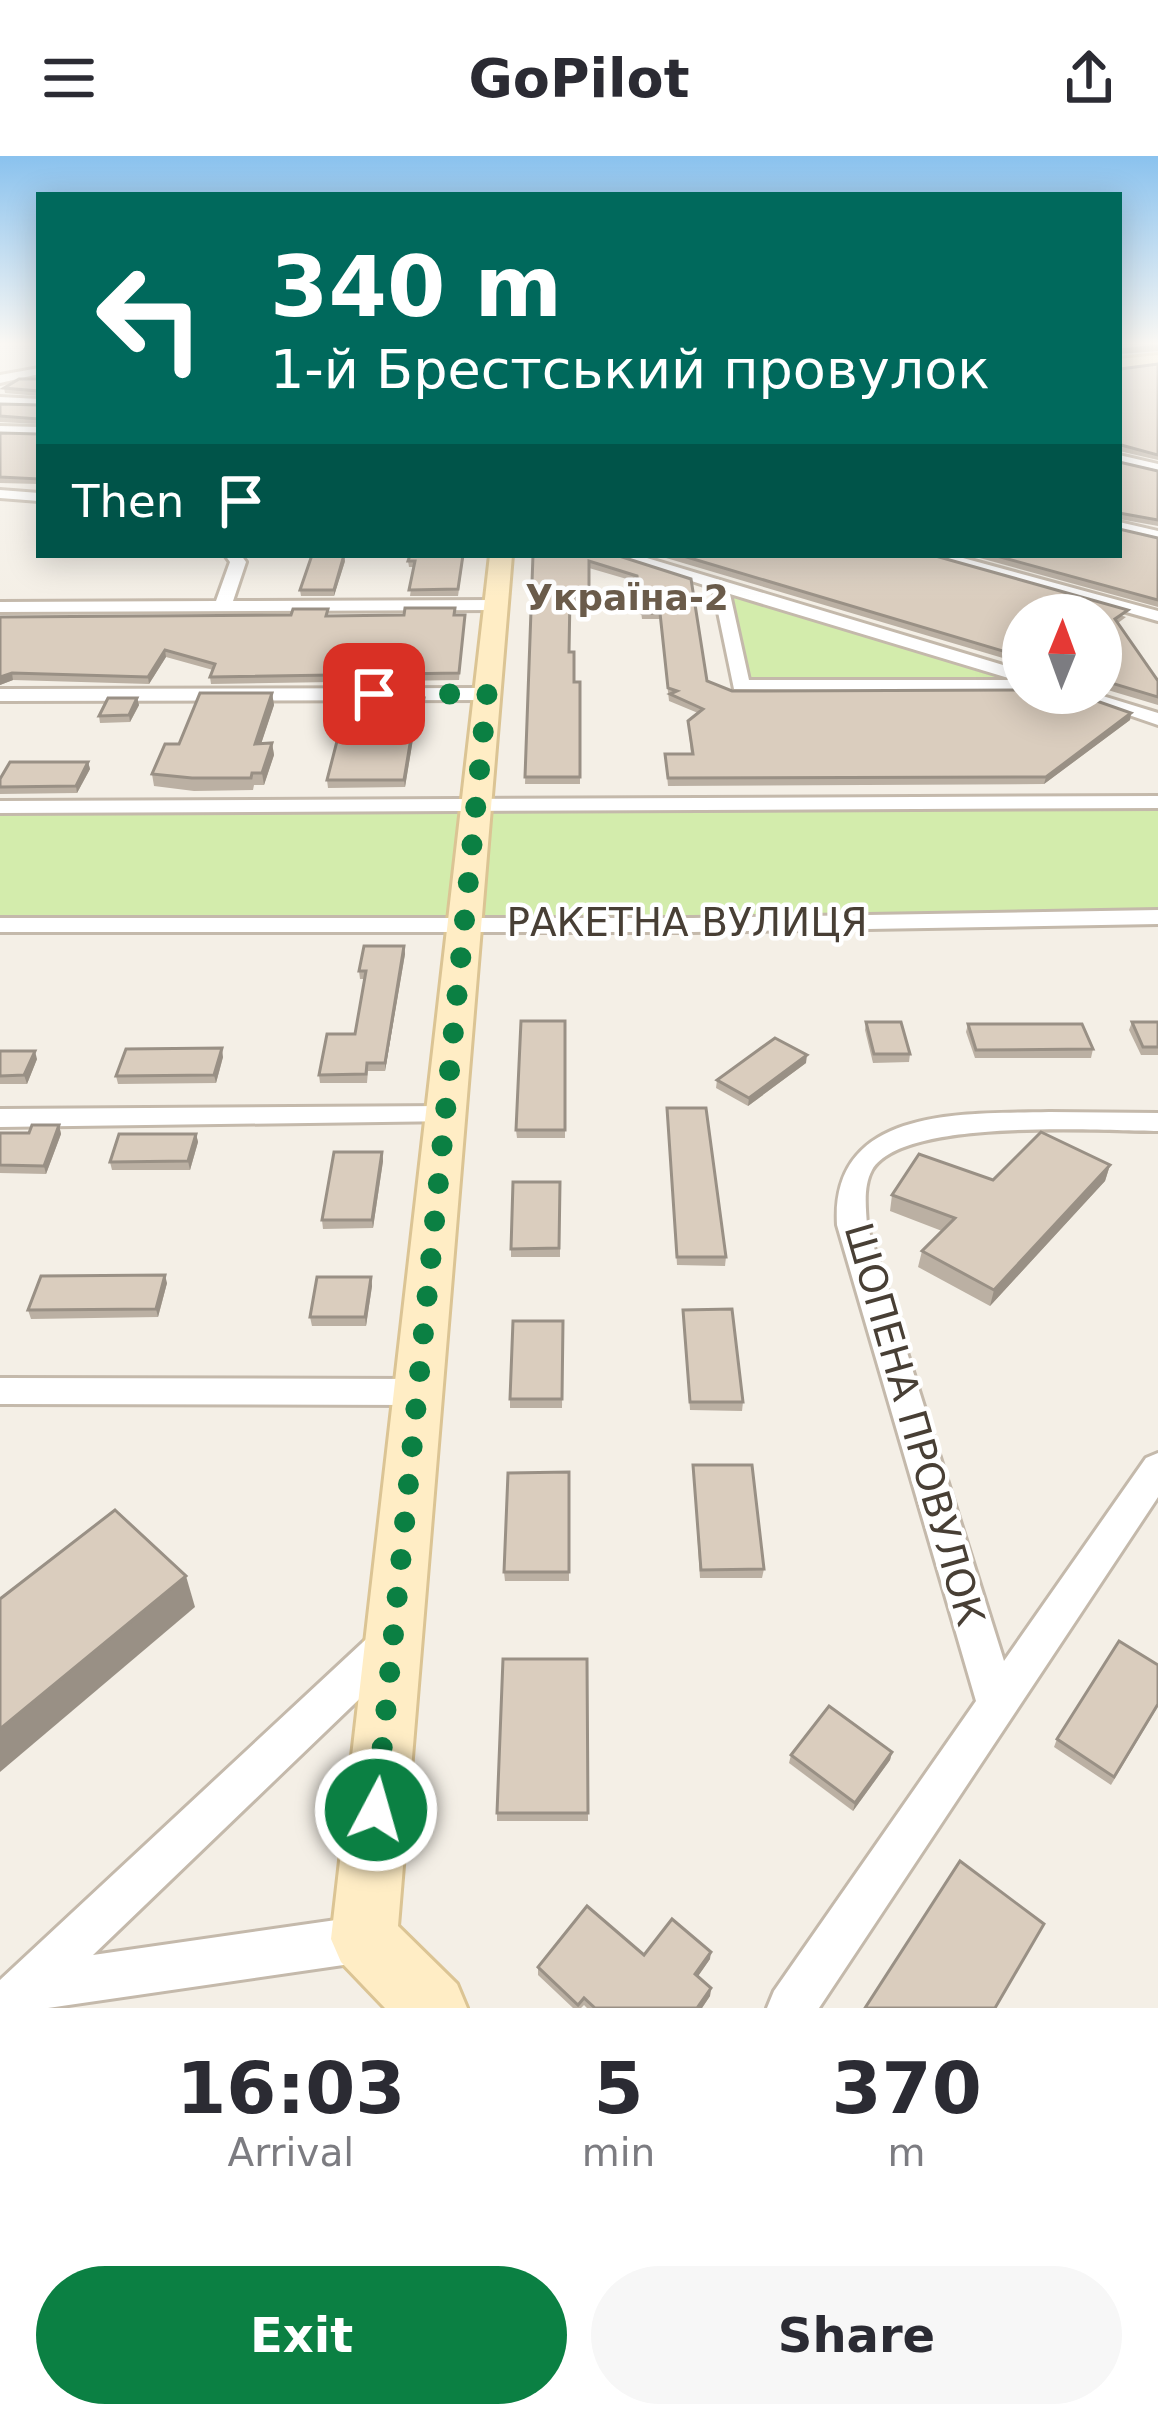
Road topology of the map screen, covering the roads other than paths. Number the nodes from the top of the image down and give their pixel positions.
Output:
1 (0, 430) edge
2 (36, 431) edge
3 (1122, 460) edge
4 (1158, 468) edge
5 (0, 494) edge
6 (36, 497) edge
7 (1122, 527) edge
8 (1158, 536) edge
9 (235, 558) edge
10 (501, 558) edge
11 (630, 558) edge
12 (945, 558) edge
13 (720, 585) junction
14 (496, 604) junction
15 (223, 606) junction
16 (0, 607) edge
17 (1158, 616) edge
18 (1002, 675) edge
19 (1002, 682) edge
20 (487, 694) junction
21 (0, 695) edge
22 (1122, 707) edge
23 (1158, 718) edge
24 (1158, 802) edge
25 (476, 806) junction
26 (0, 807) edge
27 (1158, 917) edge
28 (464, 922) junction
29 (0, 925) edge
30 (445, 1115) junction
31 (0, 1118) edge
32 (1158, 1122) edge
33 (0, 1391) edge
34 (418, 1392) junction
35 (1158, 1468) edge
36 (393, 1639) junction
37 (997, 1704) junction
38 (364, 1939) junction
39 (15, 1998) edge
40 (433, 2008) edge
41 (791, 2008) edge

1 - 2 street
3 - 4 street
5 - 6 street
7 - 8 street
9 - 15 street
10 - 14 street
11 - 13 street
12 - 17 street
13 - 18 street
13 - 19 street
14 - 15 street
14 - 20 street
15 - 16 street
20 - 21 street
20 - 25 street
22 - 23 street
24 - 25 street
25 - 26 street
25 - 28 street
27 - 28 street, РАКЕТНА ВУЛИЦЯ
28 - 29 street, РАКЕТНА ВУЛИЦЯ
28 - 30 street
30 - 31 street
30 - 34 street
32 - 37 street, ШОПЕНА ПРОВУЛОК
33 - 34 street
34 - 36 street
35 - 37 street, ШОПЕНА ПРОВУЛОК
36 - 38 street
36 - 39 street
37 - 41 street, ШОПЕНА ПРОВУЛОК
38 - 39 street
38 - 40 street

